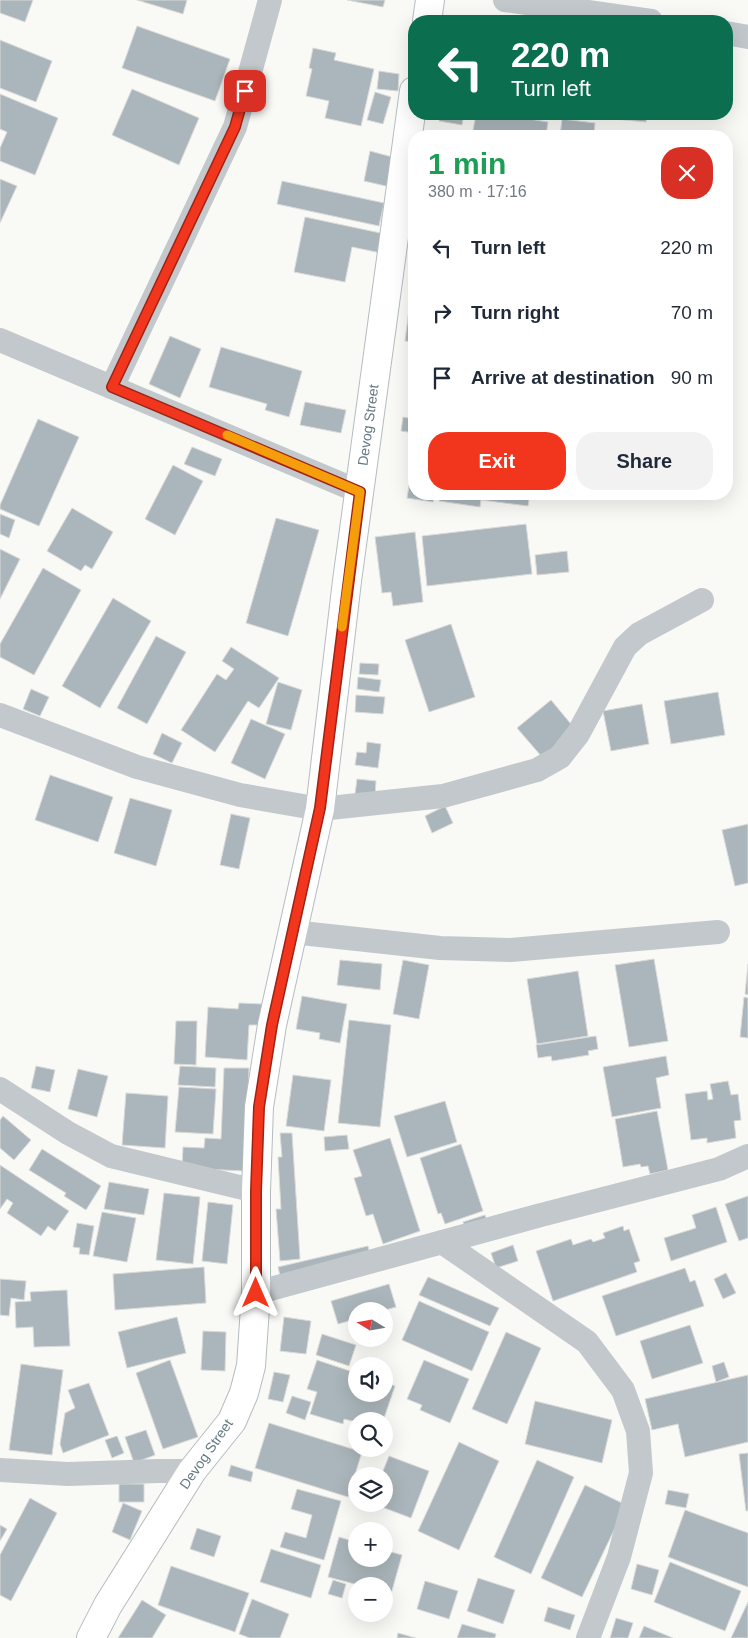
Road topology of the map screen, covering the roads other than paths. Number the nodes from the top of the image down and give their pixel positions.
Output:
1 (270, 0) edge
2 (430, 0) edge
3 (506, 0) edge
4 (427, 15) edge
5 (610, 15) edge
6 (733, 34) edge
7 (748, 37) edge
8 (408, 136) edge
9 (0, 340) edge
10 (112, 387) junction
11 (360, 492) junction
12 (702, 600) dead end
13 (0, 715) edge
14 (320, 808) junction
15 (292, 932) junction
16 (718, 932) dead end
17 (0, 1089) edge
18 (748, 1156) edge
19 (256, 1191) junction
20 (442, 1242) junction
21 (256, 1293) junction
22 (0, 1470) edge
23 (192, 1471) junction
24 (91, 1638) edge
25 (588, 1638) edge

1 - 10 street
2 - 4 street
3 - 5 street
6 - 7 street
8 - 11 street, Devog Street
9 - 10 street
10 - 11 street
11 - 14 street, Devog Street
12 - 14 street
13 - 14 street
14 - 15 street, Devog Street
15 - 16 street
15 - 19 street, Devog Street
17 - 19 street
18 - 20 street
19 - 21 street, Devog Street
20 - 21 street
20 - 25 street
21 - 23 street, Devog Street
22 - 23 street
23 - 24 street, Devog Street

